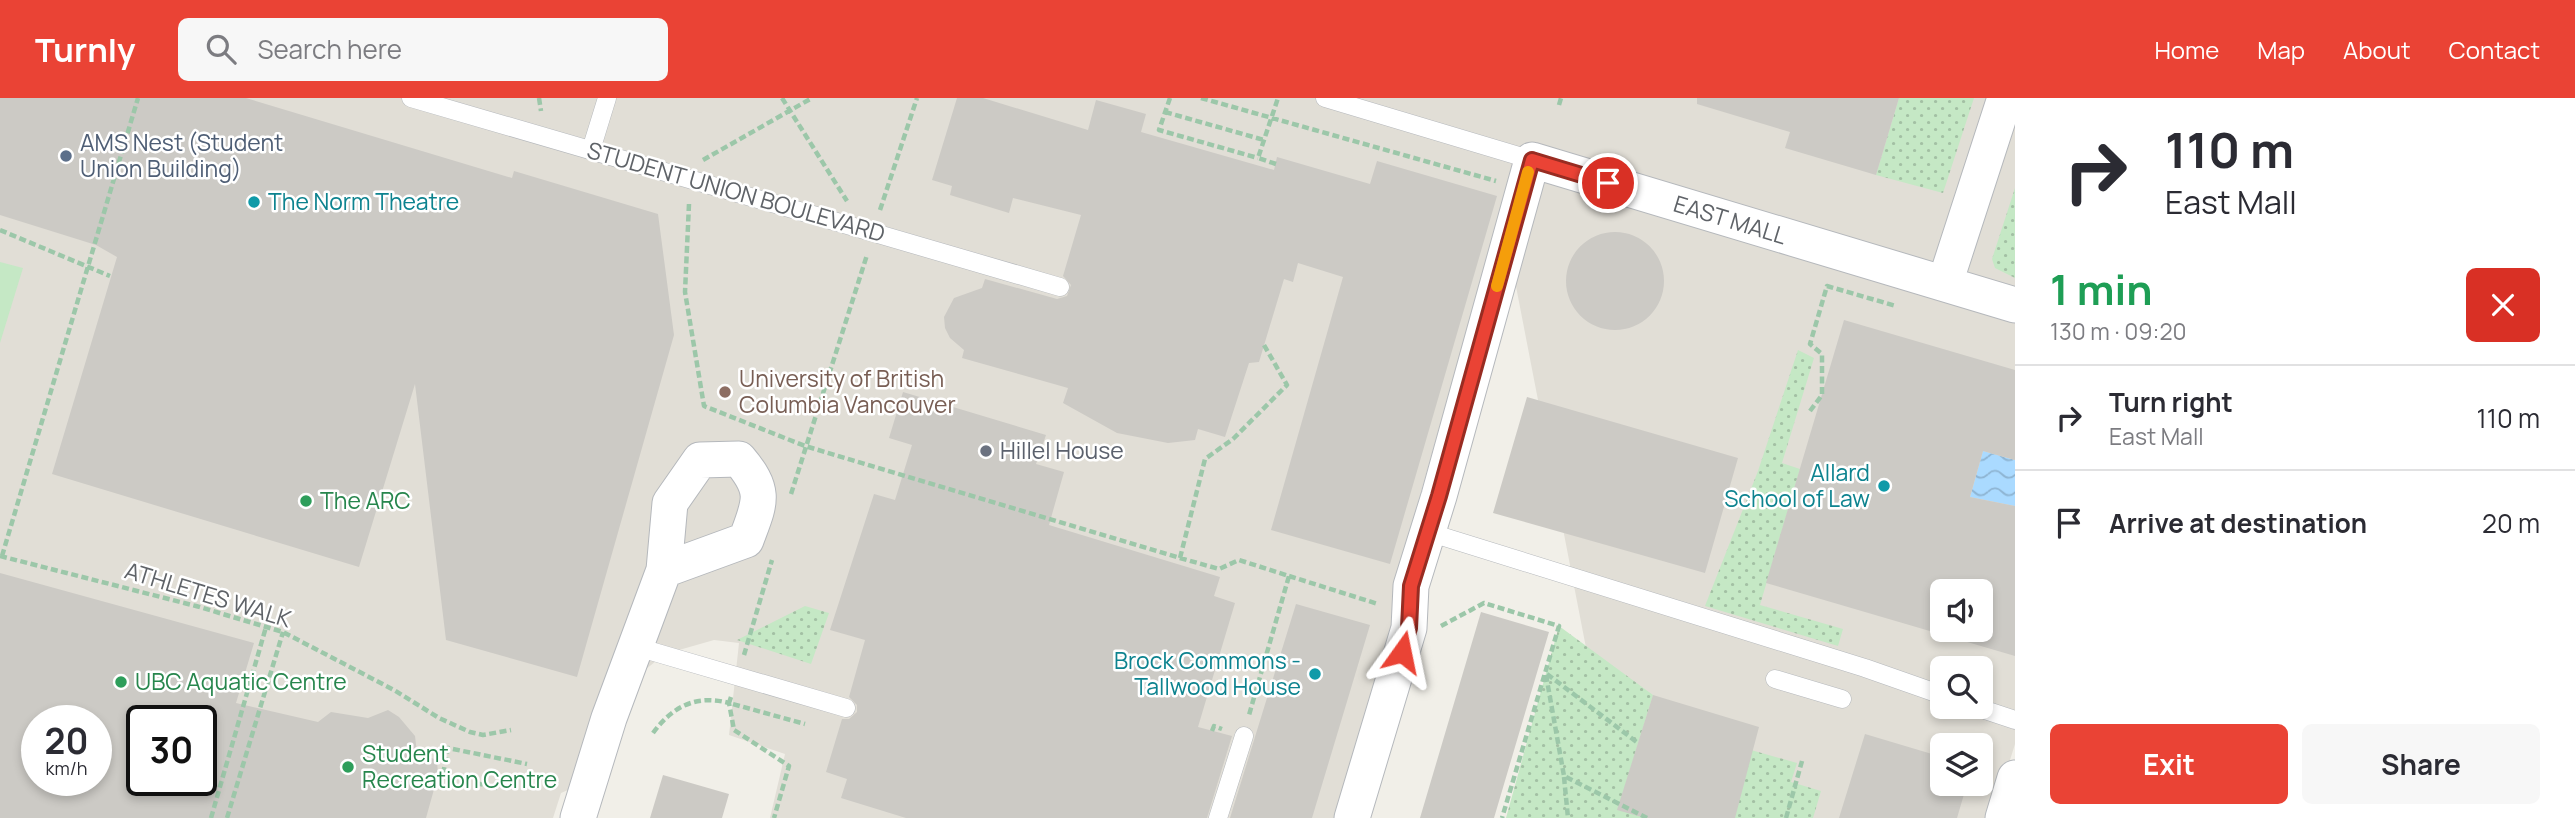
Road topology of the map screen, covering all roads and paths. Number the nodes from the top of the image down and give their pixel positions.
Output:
1 (138, 98) edge
2 (411, 98) edge
3 (607, 98) edge
4 (782, 98) edge
5 (811, 98) edge
6 (917, 98) edge
7 (1170, 98) edge
8 (1201, 98) edge
9 (1278, 98) edge
10 (1325, 98) edge
11 (1561, 98) edge
12 (2005, 98) edge
13 (1559, 105) dead end
14 (790, 110) junction
15 (1165, 112) junction
16 (1271, 118) junction
17 (1264, 140) junction
18 (591, 150) junction
19 (1258, 158) junction
20 (1532, 160) junction
21 (1276, 163) dead end
22 (684, 177) junction
23 (1503, 183) dead end
24 (0, 230) edge
25 (869, 231) junction
26 (89, 267) junction
27 (110, 276) dead end
28 (1945, 283) junction
29 (1827, 286) dead end
30 (1060, 287) dead end
31 (2015, 305) edge
32 (1264, 345) dead end
33 (1810, 411) dead end
34 (805, 446) junction
35 (790, 499) dead end
36 (1428, 532) junction
37 (775, 552) dead end
38 (1, 556) edge
39 (1180, 558) junction
40 (664, 570) dead end
41 (1289, 576) junction
42 (1409, 614) junction
43 (266, 627) junction
44 (1439, 630) dead end
45 (283, 632) junction
46 (637, 647) junction
47 (1546, 673) junction
48 (738, 677) junction
49 (1775, 679) dead end
50 (1930, 691) edge
51 (1842, 699) dead end
52 (846, 708) dead end
53 (1993, 713) edge
54 (2015, 720) edge
55 (511, 730) dead end
56 (1212, 731) dead end
57 (653, 733) dead end
58 (1244, 736) junction
59 (1638, 743) dead end
60 (1802, 761) dead end
61 (527, 764) dead end
62 (443, 774) dead end
63 (1564, 776) junction
64 (2015, 778) edge
65 (476, 783) dead end
66 (497, 788) dead end
67 (211, 818) edge
68 (227, 818) edge
69 (578, 818) edge
70 (774, 818) edge
71 (1218, 818) edge
72 (1352, 818) edge
73 (1502, 818) edge
74 (1568, 818) edge
75 (1647, 818) edge
76 (1786, 818) edge
77 (2003, 818) edge

1 - 26 path
2 - 18 lane, STUDENT UNION BOULEVARD
3 - 18 lane
4 - 14 path
5 - 14 path
6 - 25 path
7 - 15 path
8 - 16 path
9 - 16 path
10 - 20 lane, EAST MALL
11 - 13 path
12 - 28 street
14 - 22 path
14 - 25 path
15 - 17 path
15 - 19 path
16 - 17 path
16 - 23 path
17 - 19 path
18 - 22 lane, STUDENT UNION BOULEVARD
19 - 21 path
20 - 28 street, EAST MALL
20 - 36 street
22 - 25 lane, STUDENT UNION BOULEVARD
22 - 34 path
24 - 26 path
25 - 30 lane, STUDENT UNION BOULEVARD
25 - 34 path
26 - 27 path
26 - 38 path
28 - 31 street, EAST MALL
29 - 33 path
32 - 39 path
34 - 35 path
34 - 39 path
36 - 42 street
36 - 50 lane
37 - 48 path
38 - 43 path, ATHLETES WALK
39 - 41 path
40 - 46 street
41 - 42 path
41 - 58 path
42 - 72 street
43 - 45 path, ATHLETES WALK
43 - 67 path
44 - 47 path
45 - 55 path, ATHLETES WALK
45 - 68 path
46 - 48 lane
46 - 69 street
47 - 59 path
47 - 63 path
47 - 73 path
48 - 52 lane
49 - 51 lane
53 - 54 lane
56 - 58 path
57 - 70 path
58 - 71 lane
60 - 76 path
61 - 62 path
63 - 74 path
63 - 75 path
64 - 77 street
65 - 66 path

